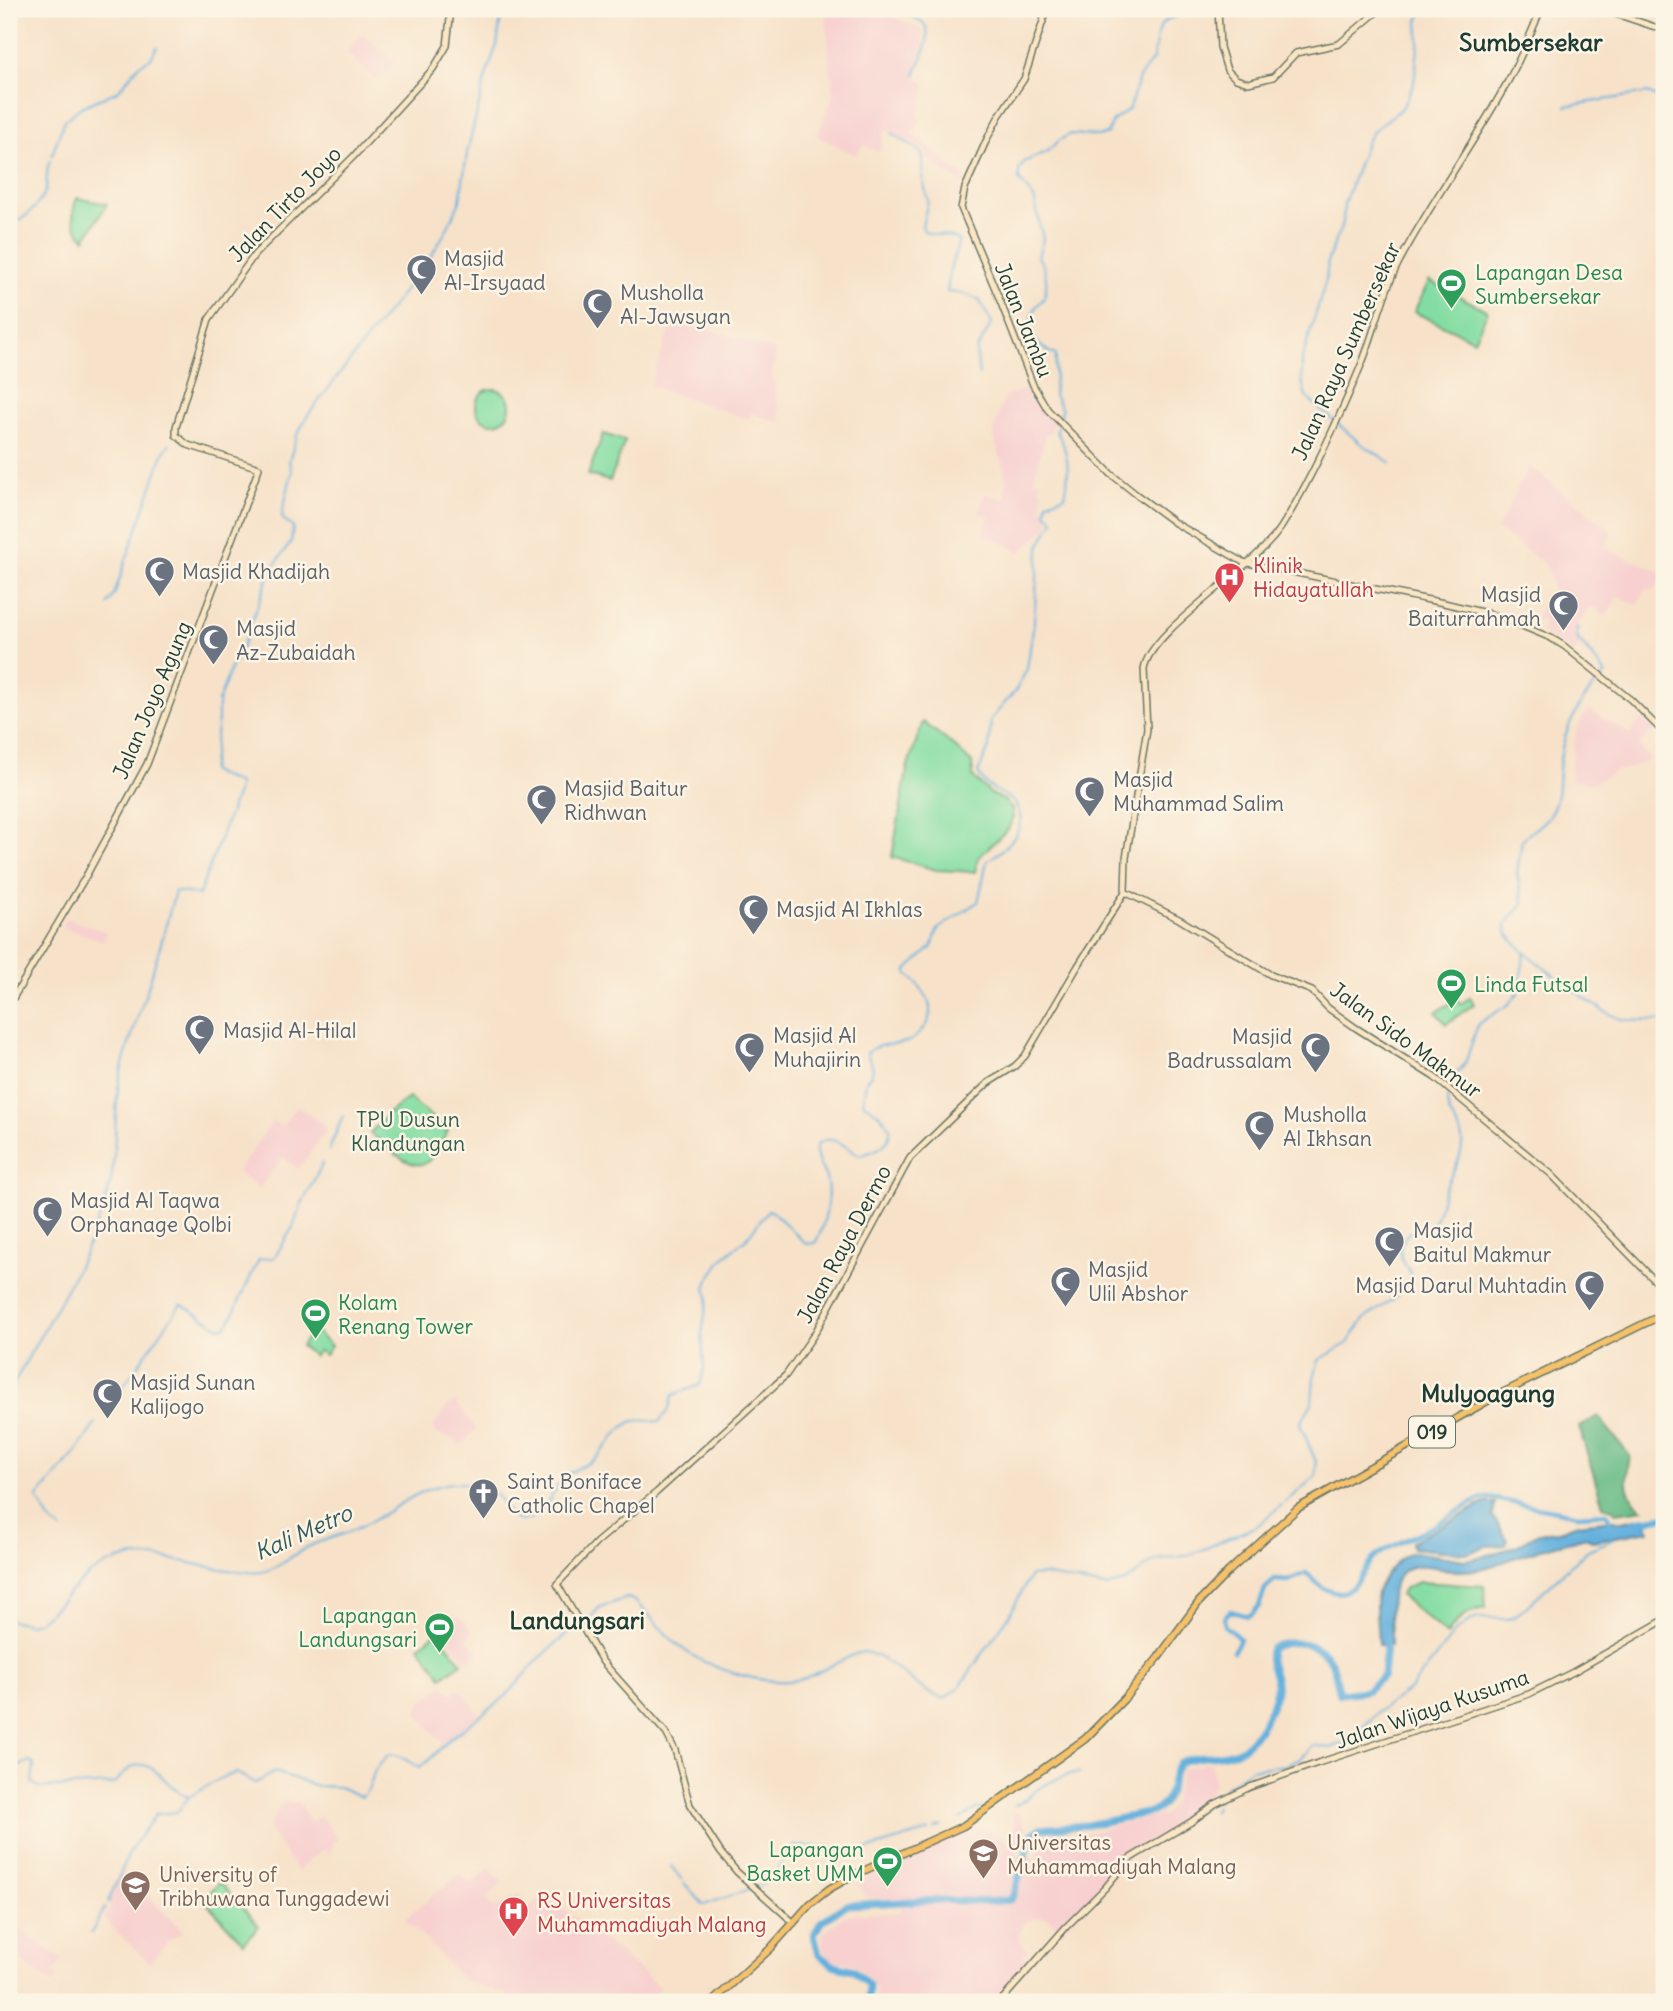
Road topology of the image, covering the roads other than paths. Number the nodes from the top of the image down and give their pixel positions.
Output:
1 (451, 9) edge
2 (1047, 9) edge
3 (1218, 9) edge
4 (1380, 9) edge
5 (1541, 9) edge
6 (1601, 9) edge
7 (1664, 30) edge
8 (259, 468) joint
9 (1248, 564) junction
10 (1664, 733) edge
11 (1125, 892) junction
12 (9, 1005) edge
13 (1664, 1290) edge
14 (1664, 1314) edge
15 (1664, 1620) edge
16 (794, 1923) junction
17 (712, 2002) edge
18 (1000, 2002) edge

1 - 8 main road, Jalan Tirto Joyo
2 - 9 main road, Jalan Jambu
3 - 4 main road
5 - 9 main road, Jalan Raya Sumbersekar
6 - 7 main road
8 - 12 main road, Jalan Joyo Agung
9 - 10 main road, Jalan Jambu
9 - 11 main road, Jalan Raya Sumbersekar
11 - 13 main road, Jalan Sido Makmur
11 - 16 main road, Jalan Raya Dermo
14 - 16 main road, 019
15 - 18 main road, Jalan Wijaya Kusuma
16 - 17 main road

